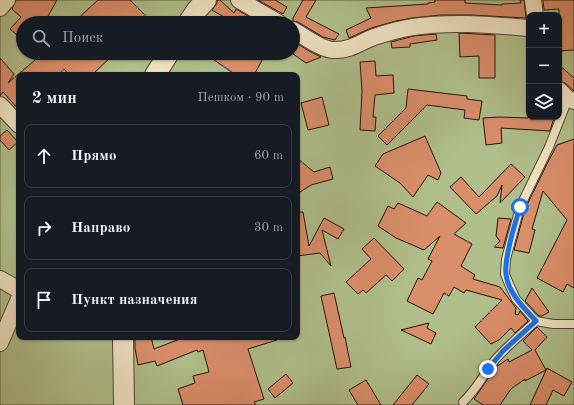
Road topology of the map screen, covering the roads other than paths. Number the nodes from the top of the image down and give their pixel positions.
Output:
1 (8, 0) edge
2 (206, 0) edge
3 (239, 0) edge
4 (533, 0) edge
5 (0, 8) edge
6 (535, 12) edge
7 (193, 16) edge
8 (268, 16) edge
9 (526, 28) edge
10 (300, 34) edge
11 (165, 60) edge
12 (157, 72) edge
13 (567, 97) edge
14 (0, 105) edge
15 (16, 122) edge
16 (0, 279) edge
17 (16, 288) edge
18 (16, 306) edge
19 (536, 321) junction
20 (574, 324) edge
21 (122, 340) edge
22 (0, 343) edge
23 (463, 402) dead end
24 (124, 405) edge

1 - 5 street
2 - 7 street
3 - 8 street
4 - 6 street
9 - 10 street
11 - 12 street
13 - 19 lane
14 - 15 street
16 - 17 street
18 - 22 street
19 - 20 lane
19 - 23 lane
21 - 24 street

